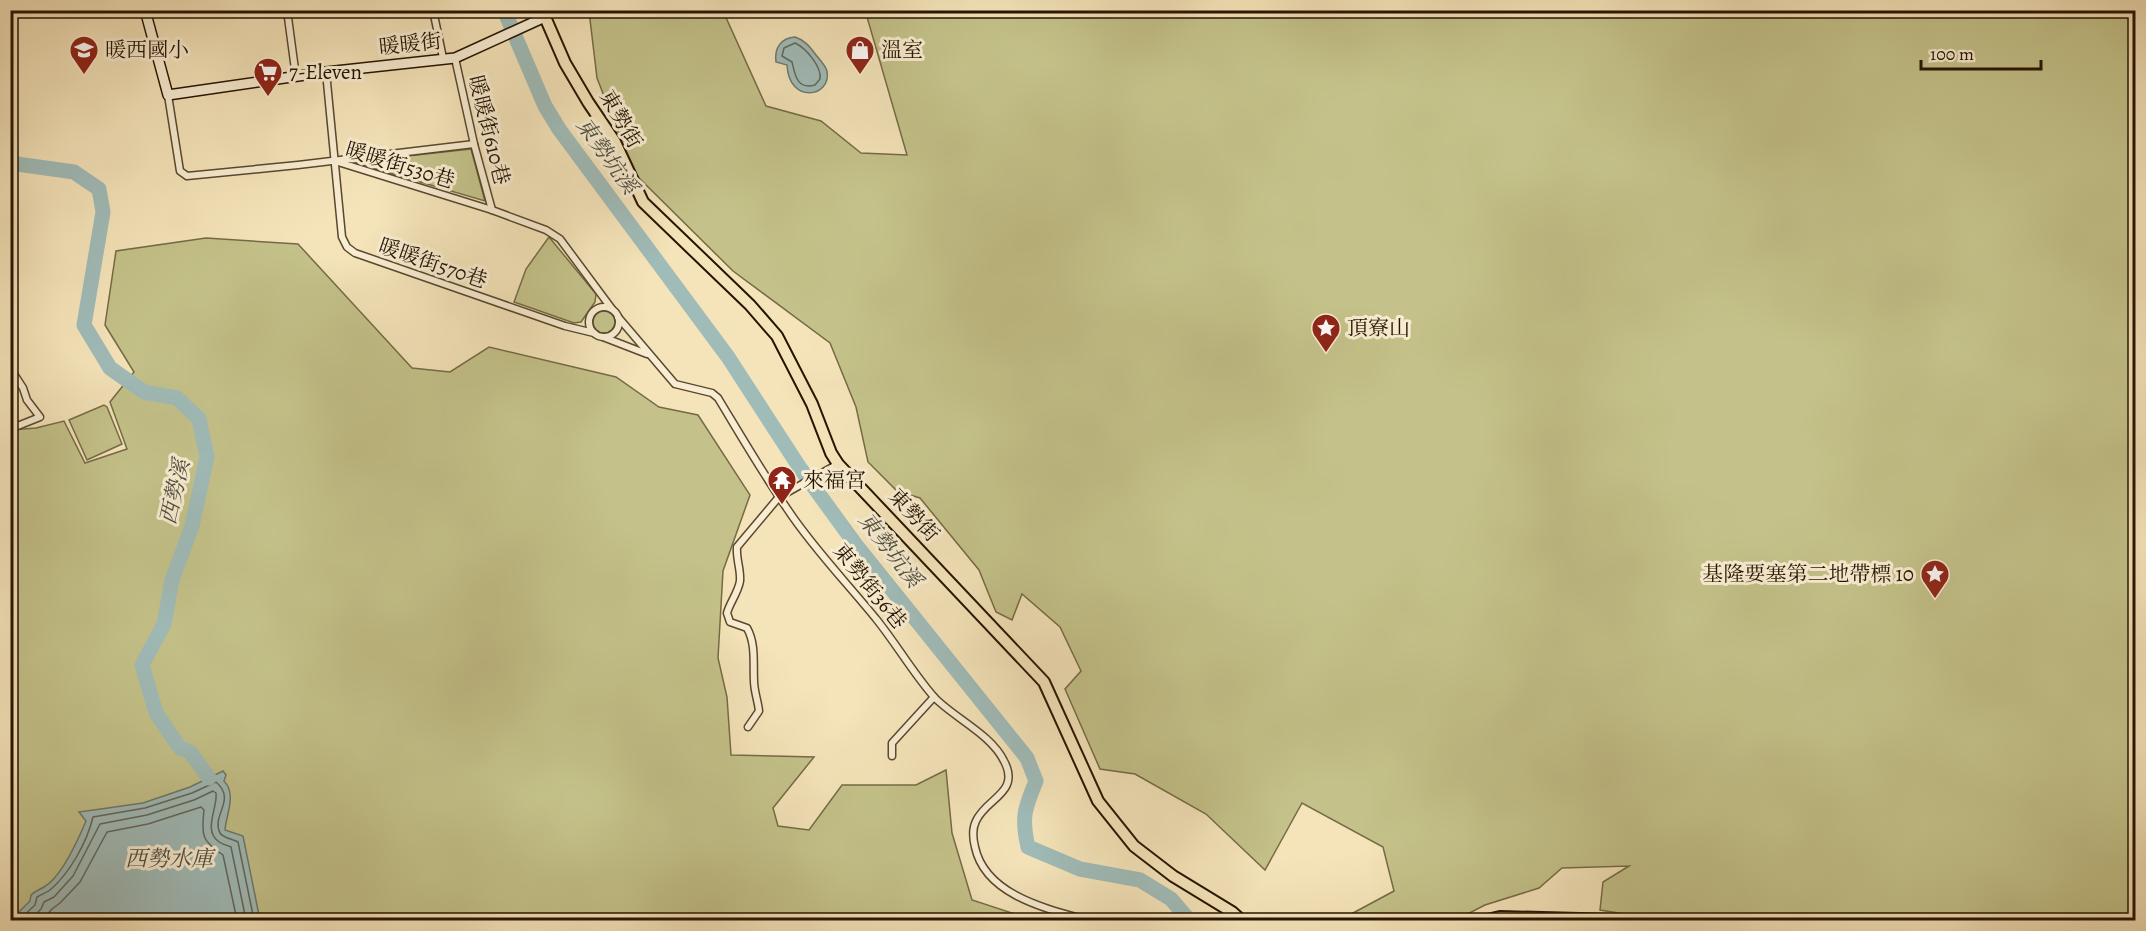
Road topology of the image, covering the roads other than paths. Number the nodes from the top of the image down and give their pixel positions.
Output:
1 (145, 10) edge
2 (287, 10) edge
3 (433, 10) edge
4 (542, 16) edge
5 (443, 58) junction
6 (455, 58) junction
7 (326, 72) junction
8 (296, 77) junction
9 (168, 94) junction
10 (474, 144) junction
11 (335, 161) junction
12 (492, 210) junction
13 (612, 309) junction
14 (618, 317) junction
15 (594, 333) junction
16 (603, 337) junction
17 (648, 354) junction
18 (10, 368) edge
19 (10, 429) edge
20 (838, 464) junction
21 (779, 497) junction
22 (934, 697) junction
23 (748, 727) dead end
24 (892, 756) dead end
25 (1087, 921) edge
26 (1241, 921) edge
27 (1487, 921) edge
28 (1617, 921) edge

1 - 9 street
2 - 8 street
3 - 5 street
4 - 6 street, 暖暖街
4 - 20 main road, 東勢街
5 - 6 street, 暖暖街
5 - 7 street, 暖暖街
6 - 10 street, 暖暖街610巷
7 - 8 street, 暖暖街
7 - 11 street, 暖暖街570巷
8 - 9 street, 暖暖街
9 - 11 street, 暖暖街530巷
10 - 11 street
10 - 12 street, 暖暖街610巷
11 - 12 street, 暖暖街530巷
11 - 15 street, 暖暖街570巷
12 - 13 street, 暖暖街530巷
13 - 14 street
13 - 15 street
14 - 16 street
14 - 17 street
15 - 16 street
16 - 17 street
17 - 21 street
18 - 19 street
20 - 21 street
20 - 26 main road, 東勢街
21 - 22 street, 東勢街36巷
21 - 23 street
22 - 24 street
22 - 25 street, 東勢街36巷
27 - 28 main road

